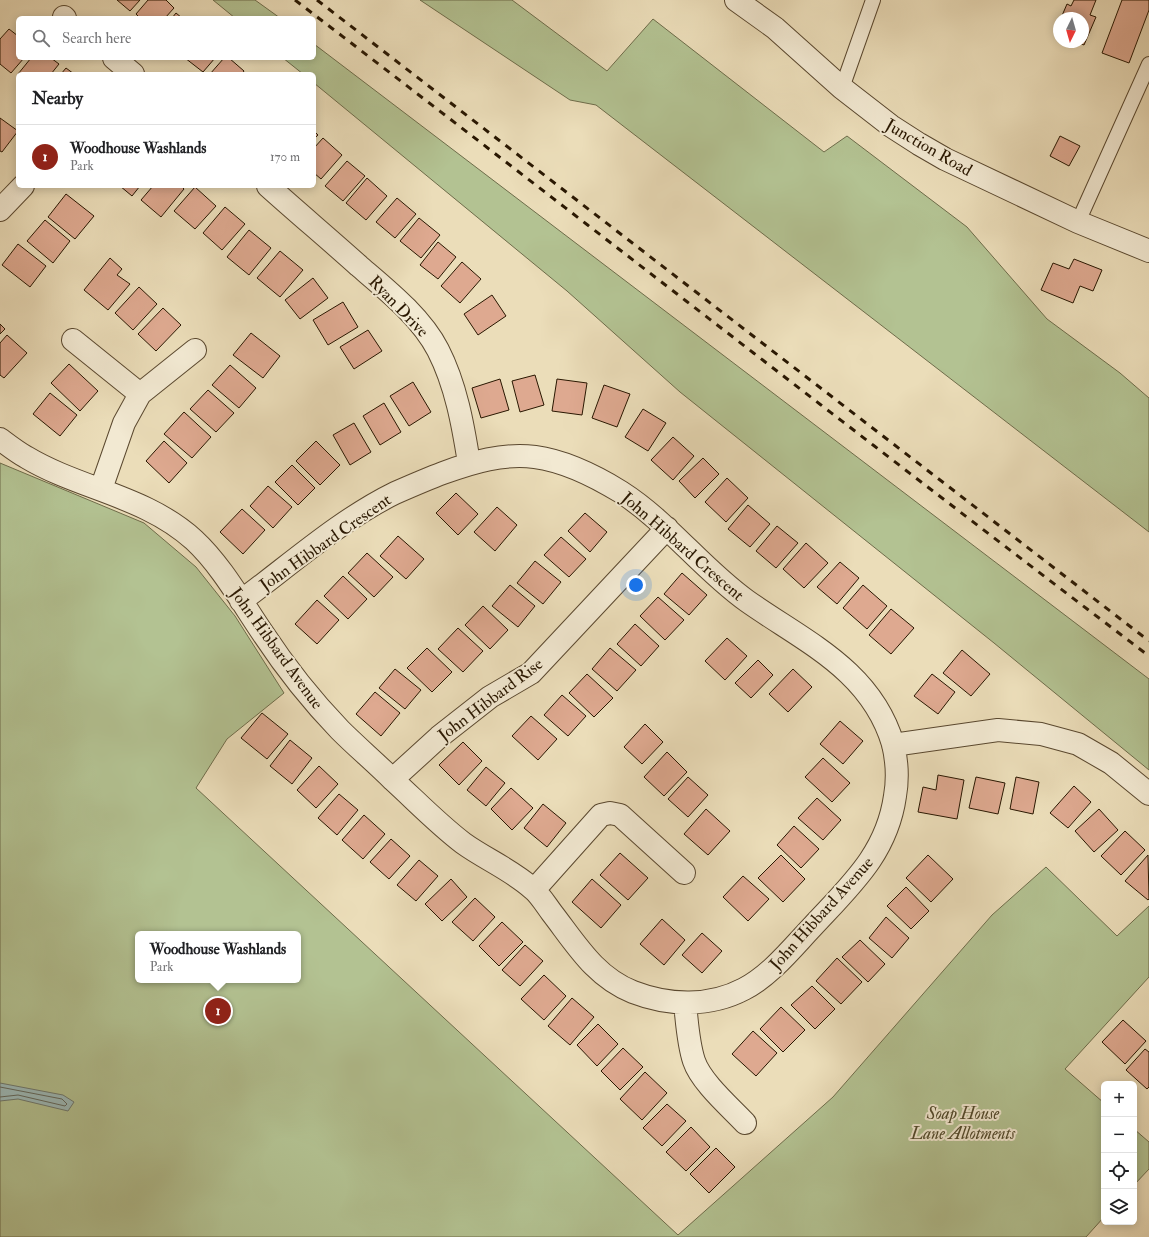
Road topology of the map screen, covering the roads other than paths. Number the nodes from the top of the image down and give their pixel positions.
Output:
1 (736, 0) edge
2 (873, 0) edge
3 (116, 60) edge
4 (1149, 64) edge
5 (130, 72) edge
6 (842, 88) junction
7 (21, 188) edge
8 (270, 188) edge
9 (0, 210) edge
10 (1078, 222) junction
11 (1149, 251) edge
12 (73, 340) dead end
13 (195, 350) dead end
14 (140, 394) junction
15 (0, 439) edge
16 (469, 464) junction
17 (101, 489) junction
18 (667, 528) junction
19 (241, 601) junction
20 (893, 745) junction
21 (393, 779) junction
22 (1149, 794) edge
23 (684, 873) dead end
24 (534, 890) junction
25 (685, 1003) junction
26 (745, 1123) dead end

1 - 6 street, Junction Road
2 - 6 lane
3 - 5 street
4 - 10 lane
6 - 10 street, Junction Road
7 - 9 street
8 - 16 street, Ryan Drive
10 - 11 street, Junction Road
12 - 14 street
13 - 14 street
14 - 17 street
15 - 17 street, John Hibbard Avenue
16 - 18 street, John Hibbard Crescent
16 - 19 street, John Hibbard Crescent
17 - 19 street, John Hibbard Avenue
18 - 20 street, John Hibbard Crescent
18 - 21 street, John Hibbard Rise
19 - 21 street, John Hibbard Avenue
20 - 22 street
20 - 25 street, John Hibbard Avenue
21 - 24 street, John Hibbard Avenue
23 - 24 street
24 - 25 street, John Hibbard Avenue
25 - 26 street

